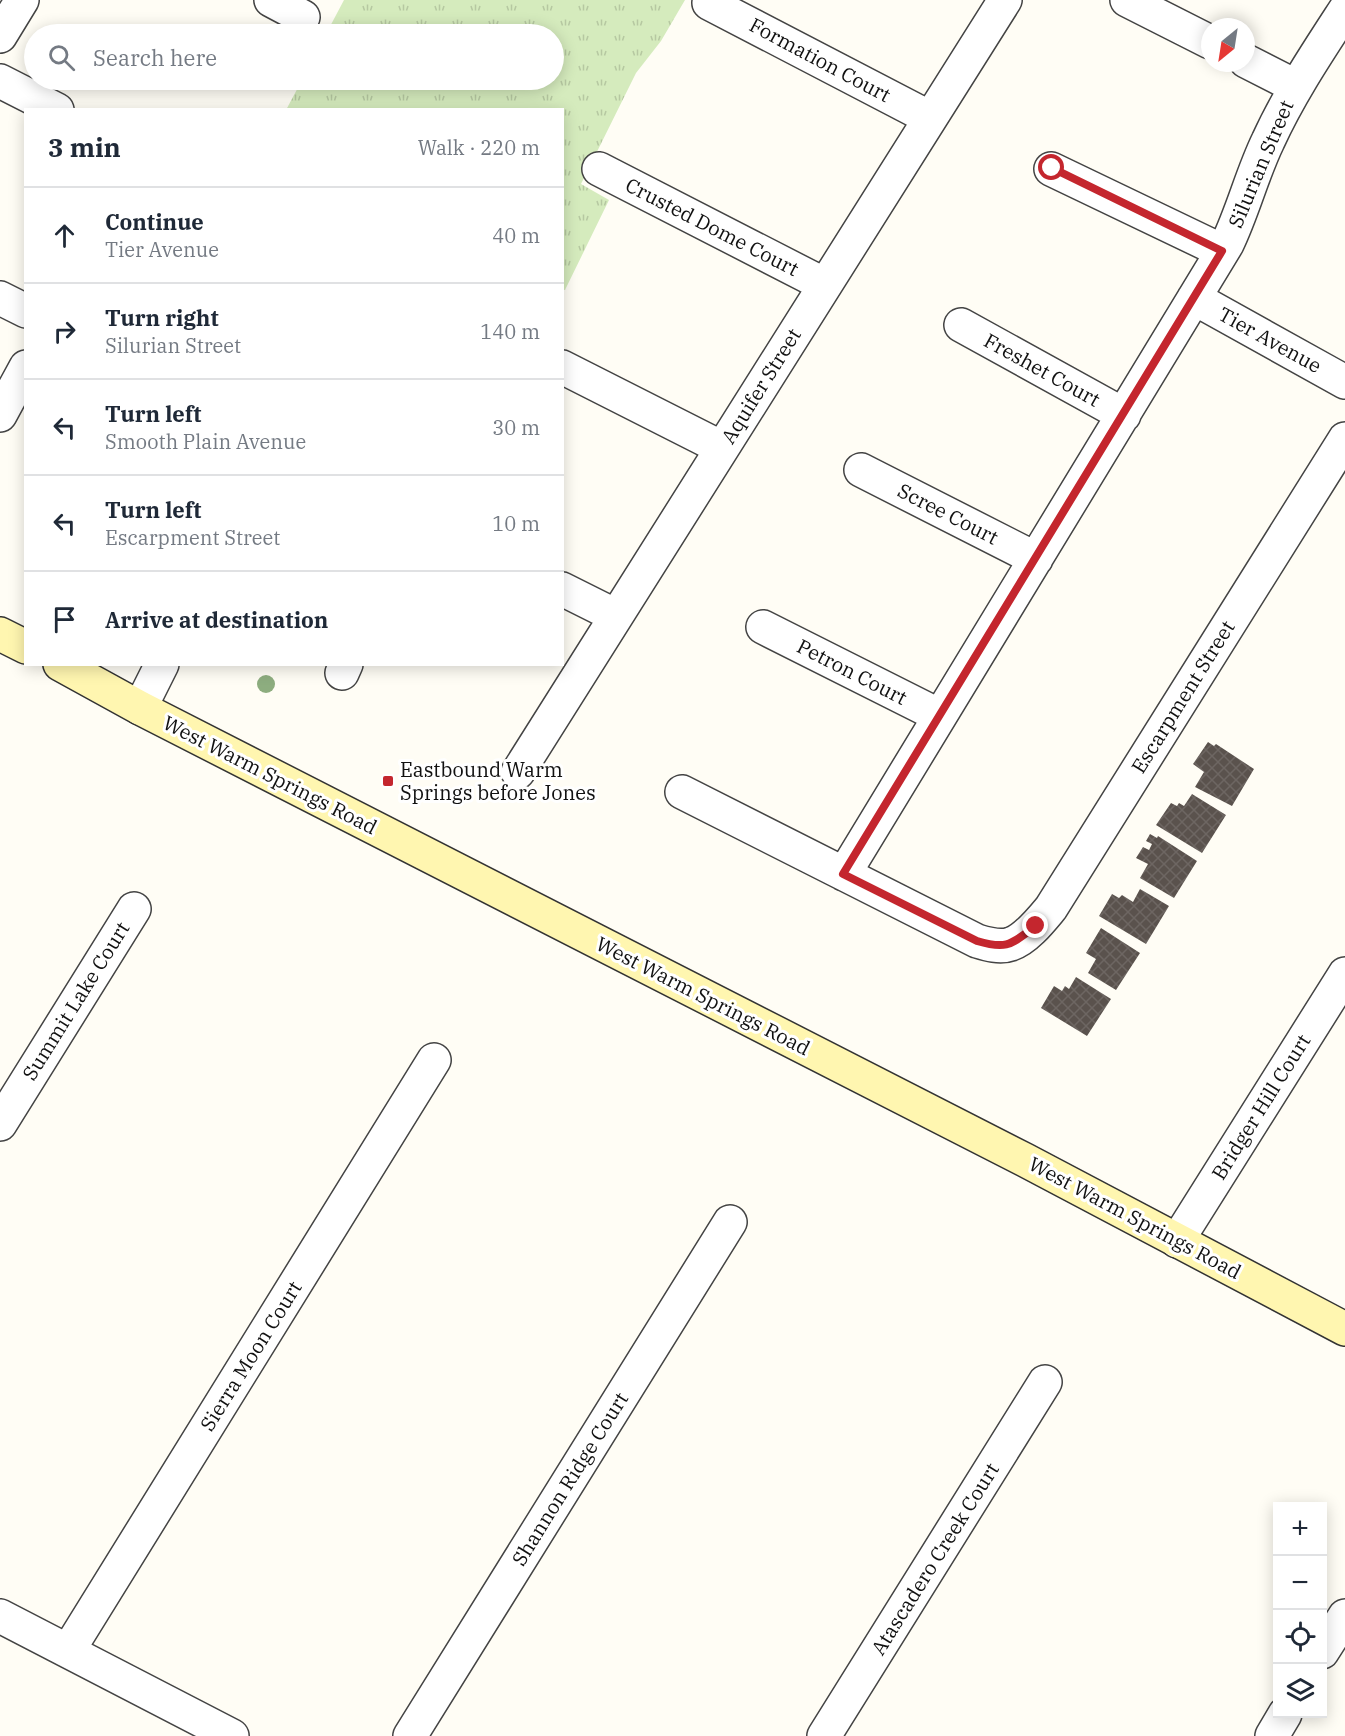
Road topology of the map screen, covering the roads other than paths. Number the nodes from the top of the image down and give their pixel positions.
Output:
1 (22, 0) edge
2 (271, 0) edge
3 (1005, 0) edge
4 (1127, 0) edge
5 (710, 3) dead end
6 (1345, 10) edge
7 (303, 17) dead end
8 (0, 36) edge
9 (1201, 37) edge
10 (1255, 66) edge
11 (0, 81) edge
12 (1295, 86) junction
13 (53, 108) edge
14 (930, 118) junction
15 (1052, 168) dead end
16 (599, 169) dead end
17 (1222, 251) junction
18 (825, 285) junction
19 (0, 298) edge
20 (1194, 298) junction
21 (24, 310) edge
22 (961, 325) dead end
23 (564, 369) edge
24 (24, 371) edge
25 (1345, 382) edge
26 (0, 415) edge
27 (1124, 415) junction
28 (1345, 439) edge
29 (722, 448) junction
30 (861, 470) dead end
31 (1036, 559) junction
32 (564, 590) edge
33 (616, 616) junction
34 (763, 627) dead end
35 (0, 634) edge
36 (24, 646) edge
37 (64, 666) edge
38 (161, 666) edge
39 (140, 708) junction
40 (940, 716) junction
41 (518, 772) dead end
42 (682, 792) dead end
43 (843, 874) junction
44 (134, 909) dead end
45 (1345, 974) edge
46 (434, 1060) dead end
47 (0, 1124) edge
48 (730, 1222) dead end
49 (1177, 1241) junction
50 (1345, 1329) edge
51 (1046, 1382) dead end
52 (0, 1616) edge
53 (1345, 1616) edge
54 (1327, 1645) edge
55 (68, 1651) junction
56 (1282, 1718) edge
57 (232, 1736) edge
58 (410, 1736) edge
59 (825, 1736) edge
60 (1272, 1736) edge

1 - 8 street
2 - 7 street
3 - 14 street, Aquifer Street
4 - 9 street
5 - 14 street, Formation Court
6 - 12 street, Silurian Street
10 - 12 street
11 - 13 street
12 - 17 street, Silurian Street
14 - 18 street, Aquifer Street
15 - 17 street
16 - 18 street, Crusted Dome Court
17 - 20 street, Silurian Street
18 - 29 street, Aquifer Street
19 - 21 street
20 - 25 street, Tier Avenue
20 - 27 street, Silurian Street
22 - 27 street, Freshet Court
23 - 29 street
24 - 26 street
27 - 31 street, Silurian Street
28 - 43 street, Escarpment Street
29 - 33 street, Aquifer Street
30 - 31 street, Scree Court
31 - 40 street, Silurian Street
32 - 33 street
33 - 41 street, Aquifer Street
34 - 40 street, Petron Court
35 - 36 main road
37 - 39 main road, West Warm Springs Road
38 - 39 street
39 - 49 main road, West Warm Springs Road
40 - 43 street, Silurian Street
42 - 43 street
44 - 47 street, Summit Lake Court
45 - 49 street, Bridger Hill Court
46 - 55 street, Sierra Moon Court
48 - 58 street, Shannon Ridge Court
49 - 50 main road, West Warm Springs Road
51 - 59 street, Atascadero Creek Court
52 - 55 street
53 - 54 street
55 - 57 street
56 - 60 street

